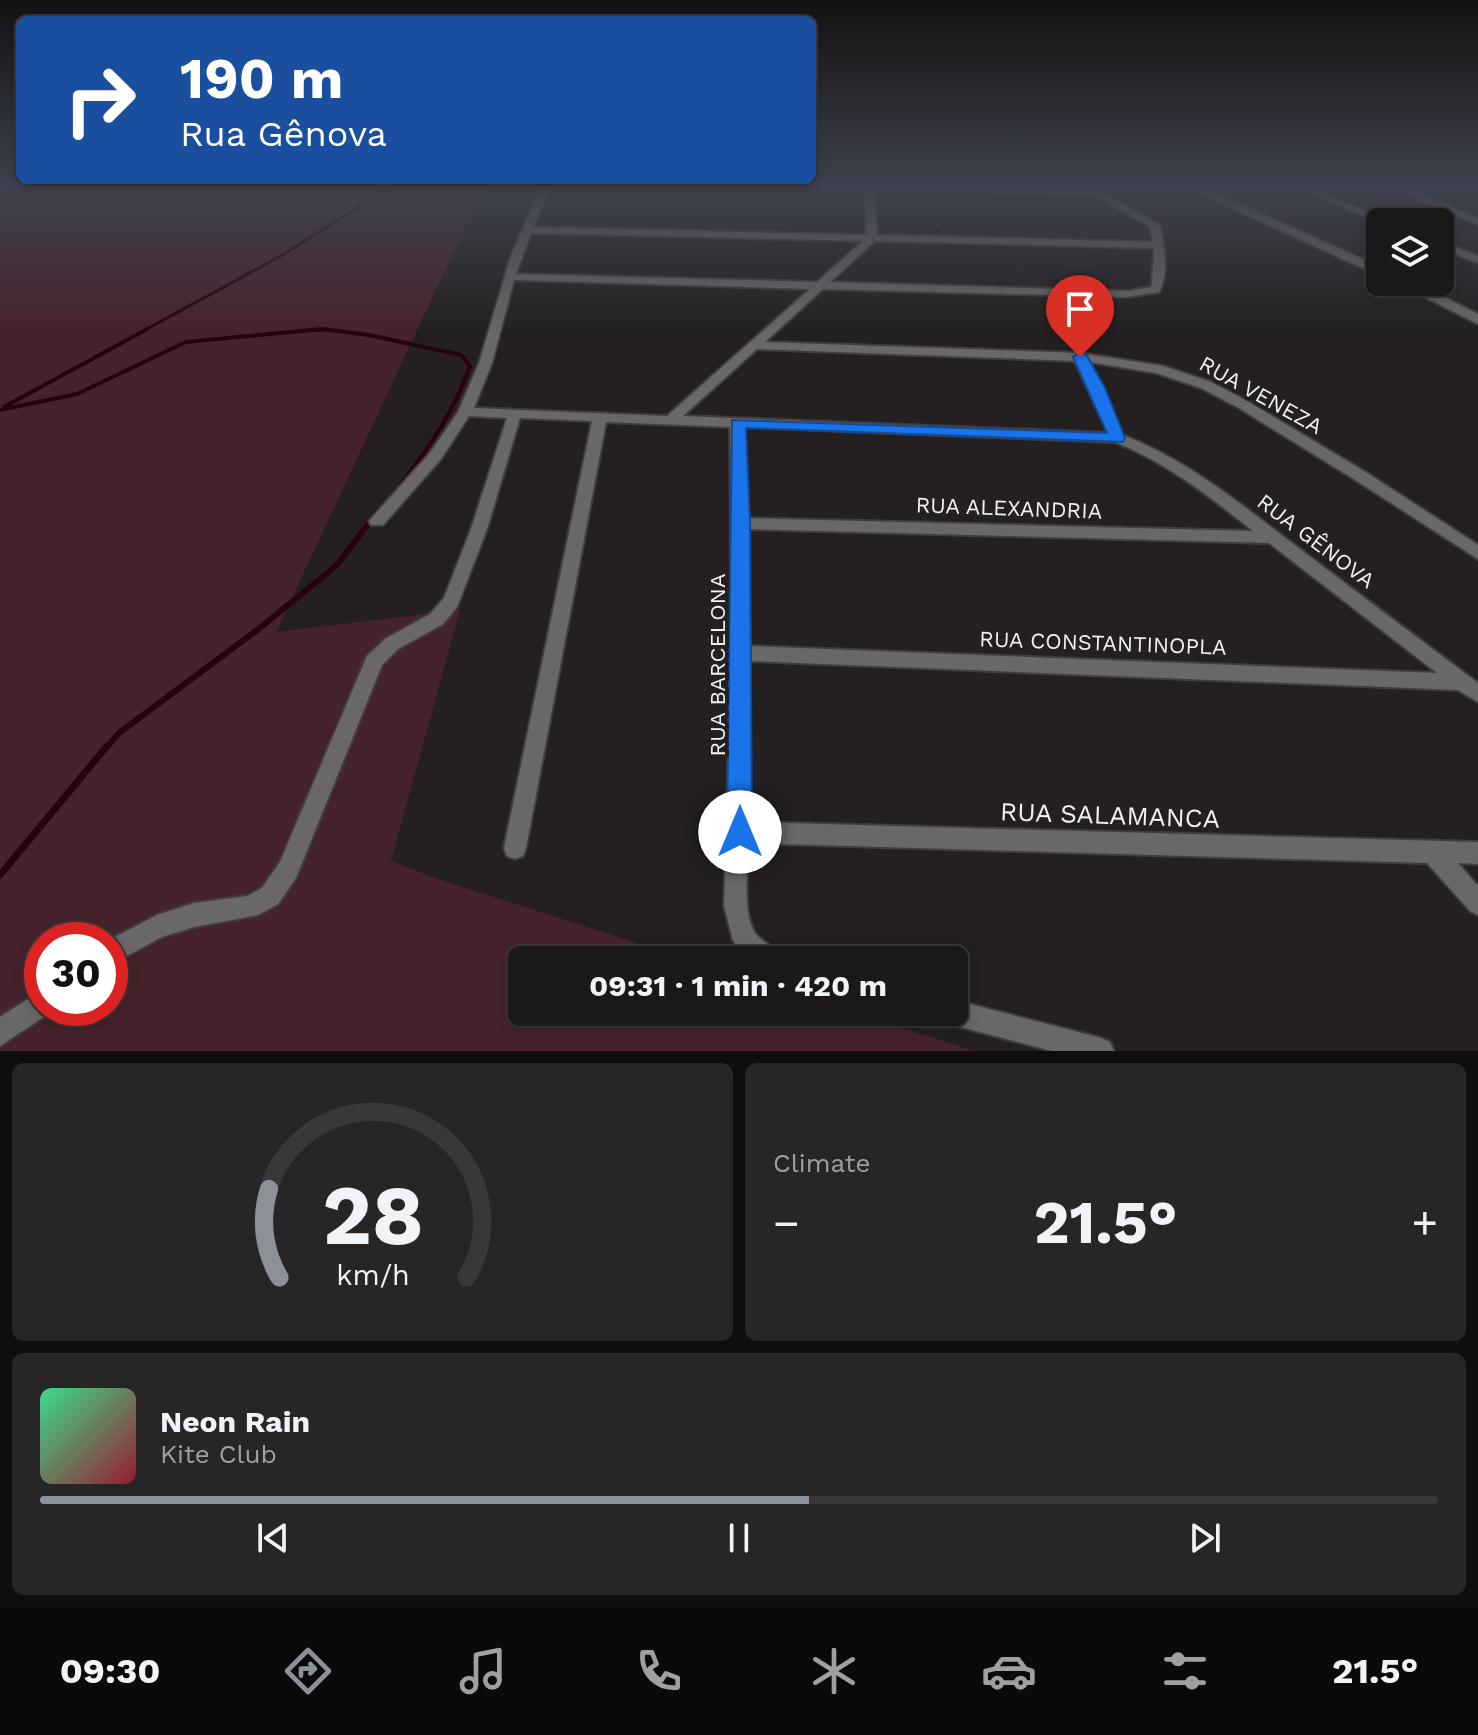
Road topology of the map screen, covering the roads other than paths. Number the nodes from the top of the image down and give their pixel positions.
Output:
1 (524, 237) edge
2 (797, 237) edge
3 (1158, 237) edge
4 (1305, 237) edge
5 (872, 239) junction
6 (1159, 245) junction
7 (1478, 245) edge
8 (1456, 250) joint
9 (1478, 260) edge
10 (1366, 264) edge
11 (510, 277) junction
12 (820, 286) junction
13 (1430, 296) edge
14 (1478, 320) edge
15 (756, 345) junction
16 (1080, 357) junction
17 (466, 412) junction
18 (515, 413) junction
19 (600, 416) junction
20 (672, 419) junction
21 (737, 423) junction
22 (1117, 438) junction
23 (377, 521) dead end
24 (741, 523) junction
25 (1276, 537) junction
26 (1478, 553) edge
27 (741, 653) junction
28 (1471, 688) edge
29 (740, 832) junction
30 (515, 848) dead end
31 (1432, 852) junction
32 (1478, 853) edge
33 (1478, 903) edge
34 (128, 943) edge
35 (750, 946) edge
36 (24, 1016) edge
37 (968, 1016) edge
38 (0, 1033) edge
39 (1101, 1051) edge

1 - 11 street
2 - 5 street
3 - 6 street
4 - 10 street
5 - 6 street
5 - 12 street
6 - 12 street
7 - 8 street
8 - 9 street
11 - 12 street
11 - 17 street
12 - 15 street
13 - 14 street
15 - 16 street, RUA VENEZA
15 - 20 street
16 - 22 street
16 - 26 street, RUA VENEZA
17 - 18 street, RUA GÊNOVA
17 - 23 street
18 - 19 street, RUA GÊNOVA
18 - 34 street
19 - 20 street, RUA GÊNOVA
19 - 30 street
20 - 21 street, RUA GÊNOVA
21 - 22 street, RUA GÊNOVA
21 - 24 street, RUA BARCELONA
22 - 25 street, RUA GÊNOVA
24 - 25 street, RUA ALEXANDRIA
24 - 27 street, RUA BARCELONA
25 - 28 street, RUA GÊNOVA
27 - 28 street, RUA CONSTANTINOPLA
27 - 29 street, RUA BARCELONA
29 - 31 street, RUA SALAMANCA
29 - 35 street, RUA BARCELONA
31 - 32 street, RUA SALAMANCA
31 - 33 street
36 - 38 street
37 - 39 street

